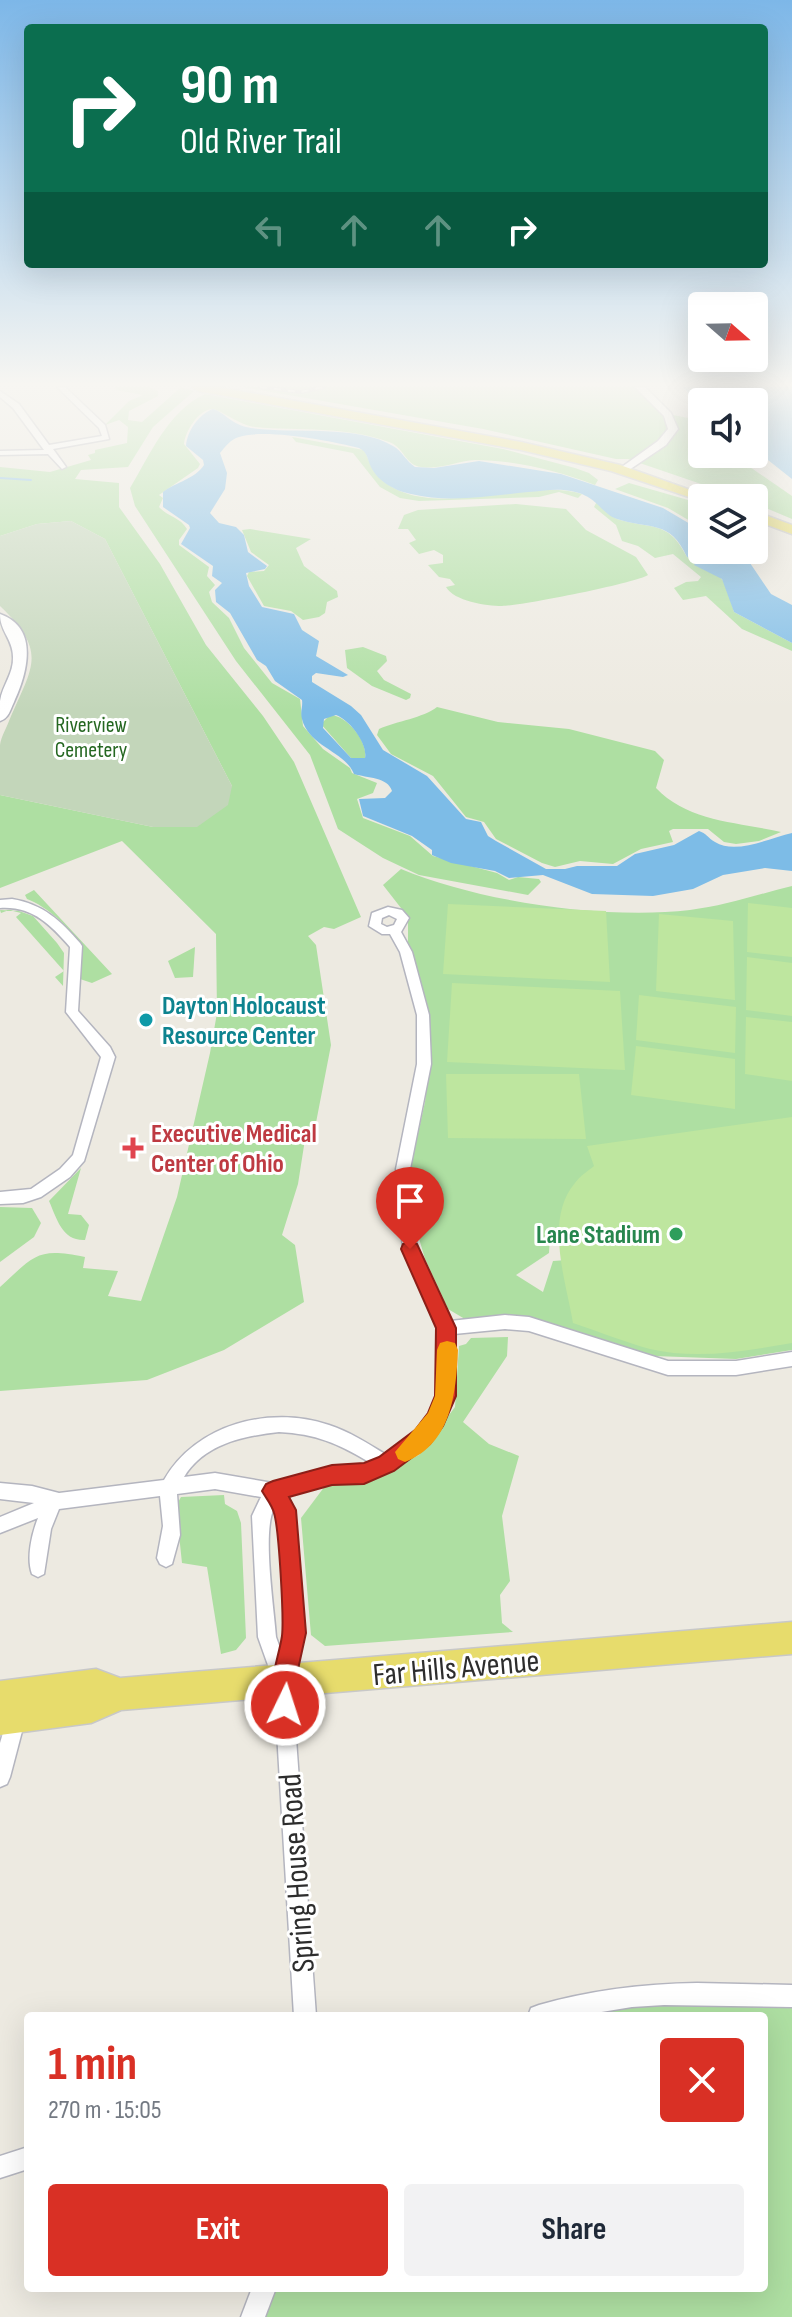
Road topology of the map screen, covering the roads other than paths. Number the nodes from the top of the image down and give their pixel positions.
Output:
1 (768, 512) edge
2 (768, 521) edge
3 (792, 521) edge
4 (792, 530) edge
5 (0, 618) edge
6 (0, 716) edge
7 (0, 904) edge
8 (394, 930) dead end
9 (0, 1198) edge
10 (446, 1328) junction
11 (792, 1359) edge
12 (387, 1464) junction
13 (167, 1489) junction
14 (0, 1491) edge
15 (273, 1491) junction
16 (55, 1504) junction
17 (0, 1525) edge
18 (166, 1558) dead end
19 (38, 1568) dead end
20 (792, 1638) edge
21 (283, 1683) junction
22 (6, 1710) edge
23 (0, 1777) edge
24 (792, 1996) edge
25 (305, 2012) edge
26 (553, 2012) edge
27 (24, 2159) edge
28 (0, 2167) edge
29 (262, 2292) edge
30 (253, 2317) edge

1 - 3 main road
2 - 4 main road
5 - 6 main road
7 - 9 street
8 - 10 street
10 - 11 street
10 - 12 street
12 - 13 street
12 - 15 street
13 - 15 street
13 - 16 street
13 - 18 street
14 - 16 street
15 - 21 street
15 - 21 street
16 - 17 street
16 - 19 street
20 - 21 main road, Far Hills Avenue
21 - 22 main road, Far Hills Avenue
21 - 25 street, Spring House Road
22 - 23 street
24 - 26 street
27 - 28 street
29 - 30 street

